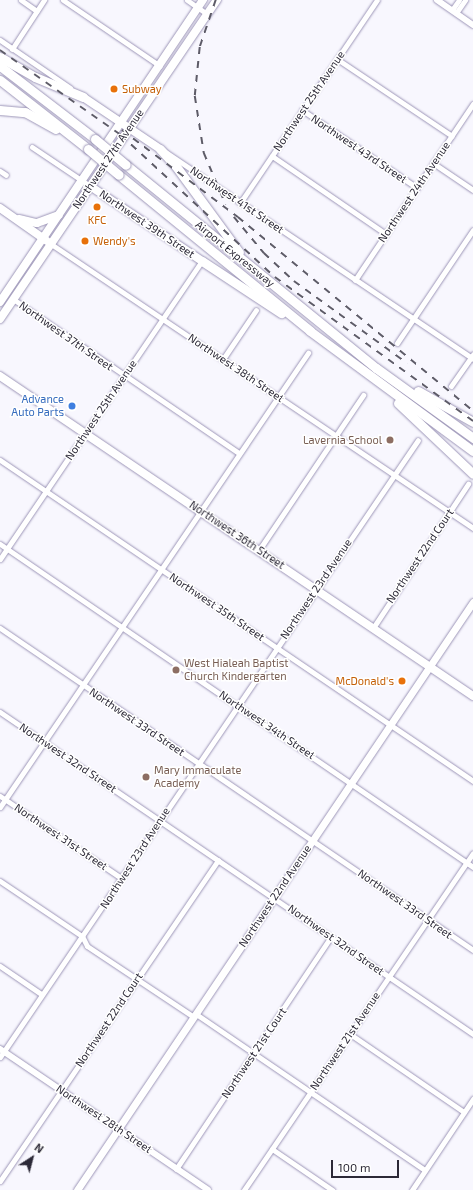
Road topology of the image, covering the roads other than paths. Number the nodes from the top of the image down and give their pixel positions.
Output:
1 (21, 0) edge
2 (44, 0) edge
3 (63, 0) edge
4 (188, 0) edge
5 (203, 0) edge
6 (217, 0) edge
7 (377, 0) edge
8 (437, 0) edge
9 (459, 0) edge
10 (465, 0) edge
11 (198, 7) junction
12 (37, 11) junction
13 (454, 12) junction
14 (207, 14) junction
15 (473, 25) edge
16 (0, 40) edge
17 (12, 49) junction
18 (0, 57) edge
19 (337, 59) junction
20 (175, 62) junction
21 (0, 66) edge
22 (160, 66) junction
23 (0, 80) edge
24 (158, 86) junction
25 (83, 97) junction
26 (473, 104) edge
27 (0, 110) edge
28 (302, 110) junction
29 (122, 123) junction
30 (129, 128) junction
31 (452, 136) junction
32 (32, 147) dead end
33 (88, 149) junction
34 (160, 149) junction
35 (272, 156) junction
36 (433, 163) junction
37 (0, 171) edge
38 (6, 175) dead end
39 (86, 183) junction
40 (417, 188) junction
41 (473, 190) edge
42 (240, 203) junction
43 (3, 210) edge
44 (60, 214) junction
45 (473, 230) edge
46 (386, 234) junction
47 (43, 239) junction
48 (51, 244) junction
49 (202, 261) junction
50 (251, 267) junction
51 (355, 280) junction
52 (15, 281) junction
53 (2, 297) edge
54 (13, 299) junction
55 (256, 310) dead end
56 (163, 318) junction
57 (0, 319) edge
58 (413, 319) junction
59 (310, 331) junction
60 (397, 343) dead end
61 (308, 353) dead end
62 (472, 357) edge
63 (223, 359) junction
64 (376, 368) junction
65 (0, 376) edge
66 (125, 376) junction
67 (451, 386) dead end
68 (383, 387) junction
69 (363, 395) dead end
70 (277, 396) junction
71 (473, 422) edge
72 (86, 433) junction
73 (336, 435) junction
74 (473, 438) edge
75 (418, 440) dead end
76 (473, 451) edge
77 (239, 453) junction
78 (0, 460) edge
79 (394, 474) junction
80 (473, 474) edge
81 (468, 484) dead end
82 (46, 491) junction
83 (200, 510) junction
84 (450, 512) junction
85 (473, 528) edge
86 (0, 544) edge
87 (7, 549) junction
88 (259, 550) junction
89 (0, 559) edge
90 (161, 570) junction
91 (315, 588) junction
92 (473, 602) edge
93 (123, 627) junction
94 (0, 628) edge
95 (373, 628) junction
96 (276, 647) junction
97 (430, 667) junction
98 (82, 684) junction
99 (473, 696) edge
100 (237, 705) junction
101 (0, 712) edge
102 (391, 724) junction
103 (43, 741) junction
104 (198, 763) junction
105 (473, 781) edge
106 (352, 782) junction
107 (2, 798) edge
108 (0, 806) edge
109 (160, 821) junction
110 (313, 840) junction
111 (473, 853) edge
112 (218, 860) junction
113 (467, 862) junction
114 (473, 866) edge
115 (121, 878) junction
116 (0, 881) edge
117 (275, 898) junction
118 (428, 919) junction
119 (82, 936) junction
120 (331, 937) junction
121 (473, 950) edge
122 (0, 966) edge
123 (389, 977) junction
124 (137, 980) junction
125 (41, 994) junction
126 (195, 1016) junction
127 (350, 1034) junction
128 (473, 1034) edge
129 (1, 1052) edge
130 (254, 1052) junction
131 (62, 1090) junction
132 (311, 1091) junction
133 (473, 1099) edge
134 (464, 1112) junction
135 (118, 1129) junction
136 (272, 1149) junction
137 (176, 1169) junction
138 (425, 1170) junction
139 (0, 1181) edge
140 (81, 1189) edge
141 (415, 1189) edge
142 (208, 1190) edge
143 (244, 1190) edge
144 (332, 1190) edge

1 - 12 street
2 - 12 street
3 - 22 street
4 - 11 street
5 - 11 main road, Northwest 27th Avenue
6 - 14 main road, Northwest 27th Avenue
7 - 19 street, Northwest 25th Avenue
8 - 13 street
9 - 13 street
10 - 13 street
11 - 14 street
11 - 22 main road, Northwest 27th Avenue
12 - 17 street
13 - 15 street
14 - 20 main road, Northwest 27th Avenue
16 - 17 street, Northwest 41st Street
17 - 25 street, Northwest 41st Street
18 - 25 highway
19 - 28 street, Northwest 25th Avenue
19 - 31 street
20 - 22 main road
20 - 24 main road, Northwest 27th Avenue
21 - 50 highway, Airport Expressway, bridge
22 - 24 main road
22 - 29 main road, Northwest 27th Avenue
23 - 33 highway, Airport Expressway
24 - 30 main road, Northwest 27th Avenue
25 - 29 main road, Northwest 41st Street
26 - 31 street, Northwest 24th Avenue
27 - 33 highway
28 - 35 street, Northwest 25th Avenue
28 - 40 street, Northwest 43rd Street
29 - 30 main road, Northwest 41st Street
29 - 39 main road, Northwest 27th Avenue
30 - 34 main road, Northwest 41st Street
30 - 39 main road, Northwest 27th Avenue
31 - 36 street, Northwest 24th Avenue
32 - 39 street, Northwest 39th Street
33 - 59 highway, Airport Expressway, bridge
34 - 42 street, Northwest 41st Street
34 - 50 highway
35 - 42 street, Northwest 25th Avenue
35 - 46 street
36 - 40 street, Northwest 24th Avenue
36 - 41 street
37 - 38 street
39 - 44 main road, Northwest 27th Avenue
39 - 48 main road, Northwest 27th Avenue
39 - 49 main road, Northwest 39th Street
40 - 46 street, Northwest 24th Avenue
42 - 51 street, Northwest 41st Street
43 - 44 main road
43 - 47 main road, Northwest 38th Street
44 - 47 main road, Northwest 27th Avenue
45 - 58 street
46 - 51 street, Northwest 24th Avenue
47 - 48 main road, Northwest 38th Street
47 - 52 main road, Northwest 27th Avenue
48 - 54 main road, Northwest 27th Avenue
48 - 56 street, Northwest 38th Street
49 - 56 street, Northwest 25th Avenue
49 - 59 highway
50 - 64 highway, Airport Expressway
51 - 58 street, Northwest 41st Street
52 - 53 main road, Northwest 27th Avenue
52 - 54 main road
54 - 57 main road, Northwest 27th Avenue
54 - 66 street, Northwest 37th Street
55 - 63 street
56 - 63 street, Northwest 38th Street
56 - 66 street, Northwest 25th Avenue
58 - 60 street
58 - 62 street, Northwest 41st Street
59 - 68 highway, Airport Expressway
61 - 70 street
62 - 67 street
63 - 70 street, Northwest 38th Street
64 - 71 highway
64 - 74 highway, Airport Expressway
65 - 72 main road, Northwest 36th Street
66 - 72 street, Northwest 25th Avenue
66 - 77 street, Northwest 37th Street
68 - 76 highway, Airport Expressway
68 - 80 highway
69 - 73 street
70 - 73 street, Northwest 38th Street
70 - 77 street
72 - 82 street, Northwest 25th Avenue
72 - 83 main road, Northwest 36th Street
73 - 79 street, Northwest 38th Street
73 - 88 street
75 - 79 street, Northwest 23rd Avenue
77 - 83 street
78 - 82 street, Northwest 35th Street
79 - 84 street, Northwest 38th Street
79 - 91 street, Northwest 23rd Avenue
81 - 84 street, Northwest 22nd Court
82 - 87 street, Northwest 25th Avenue
82 - 90 street, Northwest 35th Street
83 - 88 main road, Northwest 36th Street
83 - 90 street
84 - 85 street, Northwest 38th Street
84 - 95 street, Northwest 22nd Court
86 - 87 street, Northwest 34th Street
87 - 89 street, Northwest 25th Avenue
87 - 93 street, Northwest 34th Street
88 - 91 main road, Northwest 36th Street
90 - 93 street
90 - 96 street, Northwest 35th Street
91 - 95 main road, Northwest 36th Street
91 - 96 street, Northwest 23rd Avenue
92 - 97 main road, Northwest 22nd Avenue
93 - 98 street
93 - 100 street, Northwest 34th Street
94 - 98 street, Northwest 33rd Street
95 - 97 main road, Northwest 36th Street
96 - 100 street, Northwest 23rd Avenue
96 - 102 street, Northwest 35th Street
97 - 99 main road, Northwest 36th Street
97 - 102 main road, Northwest 22nd Avenue
98 - 103 street
98 - 104 street, Northwest 33rd Street
100 - 104 street, Northwest 23rd Avenue
100 - 106 street, Northwest 34th Street
101 - 103 street, Northwest 32nd Street
102 - 105 street, Northwest 35th Street
102 - 106 main road, Northwest 22nd Avenue
103 - 107 street
103 - 109 street, Northwest 32nd Street
104 - 109 street, Northwest 23rd Avenue
104 - 110 street, Northwest 33rd Street
106 - 110 main road, Northwest 22nd Avenue
106 - 113 street, Northwest 34th Street
107 - 108 street
107 - 115 street, Northwest 31st Street
109 - 112 street, Northwest 32nd Street
109 - 115 street, Northwest 23rd Avenue
110 - 117 main road, Northwest 22nd Avenue
110 - 118 street, Northwest 33rd Street
111 - 113 street, Northwest 21st Avenue
112 - 117 street, Northwest 32nd Street
112 - 124 street, Northwest 22nd Court
113 - 114 street, Northwest 34th Street
113 - 118 street, Northwest 21st Avenue
115 - 119 street, Northwest 23rd Avenue
116 - 119 street
117 - 120 street, Northwest 32nd Street
117 - 126 main road, Northwest 22nd Avenue
118 - 121 street, Northwest 33rd Street
118 - 123 street, Northwest 21st Avenue
119 - 124 street
119 - 125 street, Northwest 23rd Avenue
120 - 123 street, Northwest 32nd Street
120 - 130 street, Northwest 21st Court
122 - 125 street
123 - 127 street, Northwest 21st Avenue
123 - 128 street, Northwest 32nd Street
124 - 126 street
124 - 131 street, Northwest 22nd Court
125 - 129 street, Northwest 23rd Avenue
126 - 130 street
126 - 135 main road, Northwest 22nd Avenue
127 - 132 street, Northwest 21st Avenue
127 - 134 street
129 - 131 street, Northwest 28th Street
130 - 132 street
130 - 137 street, Northwest 21st Court
131 - 135 street, Northwest 28th Street
131 - 139 street, Northwest 22nd Court
132 - 136 street, Northwest 21st Avenue
132 - 138 street
133 - 134 street
134 - 138 street
135 - 137 street, Northwest 28th Street
135 - 140 main road, Northwest 22nd Avenue
136 - 143 street, Northwest 21st Avenue
136 - 144 street
137 - 142 street, Northwest 28th Street
138 - 141 street

